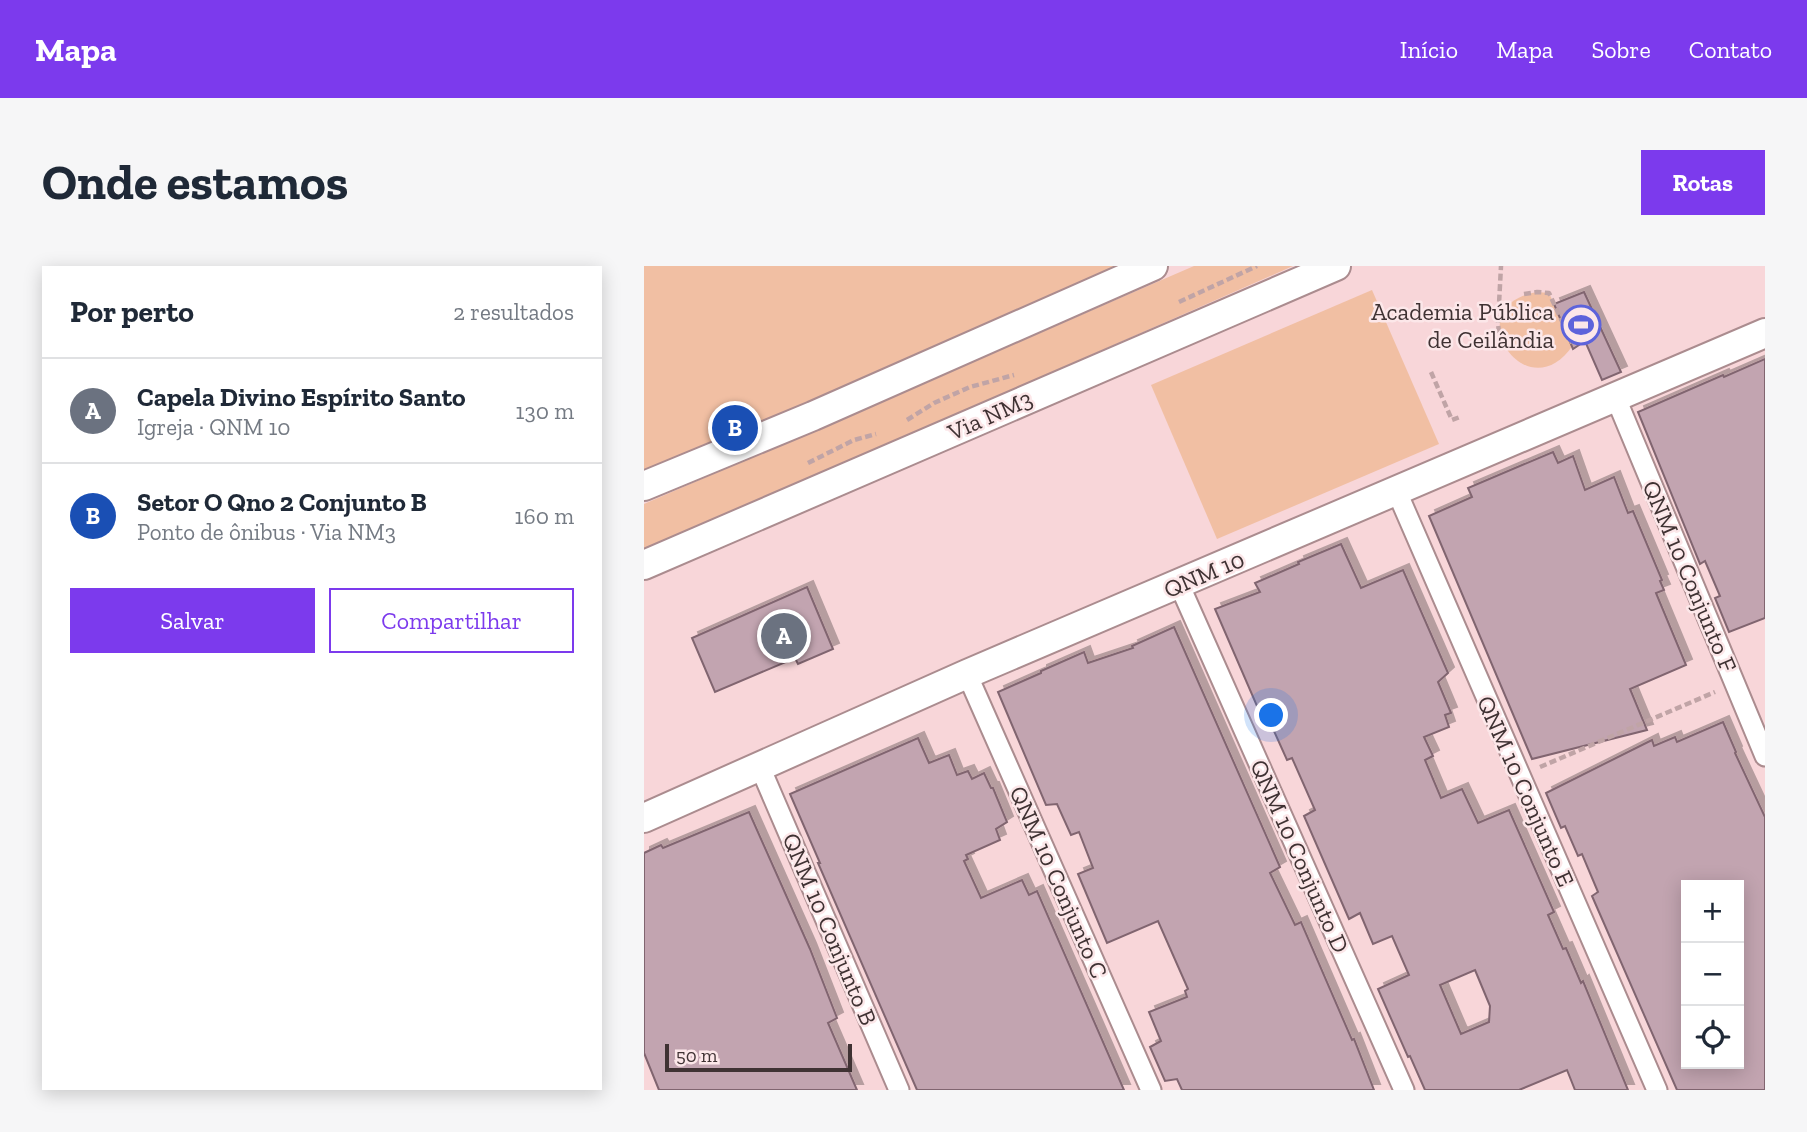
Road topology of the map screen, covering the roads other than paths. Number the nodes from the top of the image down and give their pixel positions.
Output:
1 (1153, 266) edge
2 (1336, 266) edge
3 (1765, 333) edge
4 (1615, 396) junction
5 (644, 486) edge
6 (1397, 492) junction
7 (644, 565) edge
8 (1179, 584) junction
9 (967, 674) junction
10 (1765, 756) edge
11 (760, 767) junction
12 (644, 818) edge
13 (899, 1090) edge
14 (1151, 1090) edge
15 (1404, 1090) edge
16 (1657, 1090) edge

1 - 5 main road
2 - 7 main road, Via NM3
3 - 4 main road, QNM 10
4 - 6 main road, QNM 10
4 - 10 street, QNM 10 Conjunto F
6 - 8 main road, QNM 10
6 - 16 street, QNM 10 Conjunto E
8 - 9 main road, QNM 10
8 - 15 street, QNM 10 Conjunto D
9 - 11 main road, QNM 10
9 - 14 street, QNM 10 Conjunto C
11 - 12 main road, QNM 10
11 - 13 street, QNM 10 Conjunto B

